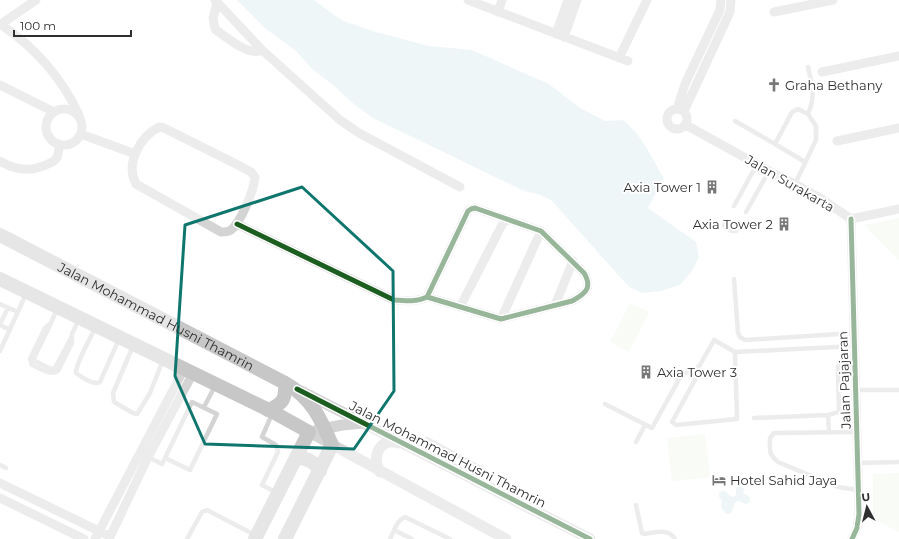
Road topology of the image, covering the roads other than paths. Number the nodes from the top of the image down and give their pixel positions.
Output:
1 (36, 0) edge
2 (468, 0) edge
3 (502, 0) edge
4 (568, 0) edge
5 (577, 0) edge
6 (647, 0) edge
7 (721, 0) edge
8 (731, 0) edge
9 (833, 0) edge
10 (216, 1) edge
11 (487, 3) edge
12 (802, 3) edge
13 (498, 12) junction
14 (774, 12) dead end
15 (0, 24) edge
16 (560, 36) junction
17 (262, 50) junction
18 (899, 56) edge
19 (808, 67) dead end
20 (822, 72) dead end
21 (0, 85) edge
22 (681, 110) junction
23 (54, 112) junction
24 (808, 114) junction
25 (79, 115) junction
26 (736, 121) dead end
27 (686, 125) junction
28 (899, 128) edge
29 (81, 134) junction
30 (837, 141) dead end
31 (60, 144) junction
32 (775, 144) junction
33 (135, 154) junction
34 (0, 161) edge
35 (805, 162) junction
36 (757, 164) junction
37 (769, 171) junction
38 (795, 184) junction
39 (460, 187) dead end
40 (734, 206) dead end
41 (899, 209) edge
42 (746, 212) dead end
43 (505, 219) junction
44 (851, 219) junction
45 (726, 221) dead end
46 (237, 224) junction
47 (738, 227) dead end
48 (541, 231) junction
49 (0, 235) edge
50 (573, 261) junction
51 (0, 279) edge
52 (734, 279) dead end
53 (27, 292) junction
54 (427, 296) junction
55 (0, 304) edge
56 (555, 305) junction
57 (58, 307) junction
58 (460, 307) junction
59 (8, 308) junction
60 (18, 312) junction
61 (80, 318) junction
62 (501, 319) junction
63 (0, 325) edge
64 (96, 326) junction
65 (10, 330) junction
66 (854, 333) junction
67 (120, 337) junction
68 (134, 344) junction
69 (855, 346) junction
70 (0, 351) edge
71 (735, 352) junction
72 (163, 359) junction
73 (838, 366) dead end
74 (694, 370) junction
75 (189, 371) junction
76 (215, 384) junction
77 (291, 386) junction
78 (856, 390) junction
79 (899, 390) edge
80 (605, 404) dead end
81 (204, 408) junction
82 (270, 411) junction
83 (856, 411) junction
84 (839, 412) junction
85 (828, 415) junction
86 (754, 418) dead end
87 (364, 423) junction
88 (645, 425) junction
89 (325, 428) junction
90 (309, 432) junction
91 (829, 432) junction
92 (857, 432) junction
93 (636, 442) dead end
94 (402, 443) junction
95 (332, 445) junction
96 (148, 457) junction
97 (165, 458) junction
98 (297, 458) junction
99 (899, 462) edge
100 (858, 463) junction
101 (0, 465) edge
102 (6, 468) dead end
103 (320, 471) junction
104 (380, 472) junction
105 (0, 482) edge
106 (123, 484) junction
107 (133, 489) junction
108 (858, 490) junction
109 (278, 494) junction
110 (0, 498) edge
111 (636, 505) dead end
112 (394, 530) junction
113 (97, 535) edge
114 (255, 537) edge
115 (111, 538) edge
116 (84, 539) edge
117 (187, 539) edge
118 (285, 539) edge
119 (390, 539) edge
120 (412, 539) edge
121 (450, 539) edge
122 (506, 539) edge
123 (590, 539) edge
124 (674, 539) edge
125 (852, 539) edge

1 - 15 street
2 - 11 street
3 - 13 street
4 - 16 street
5 - 16 street
6 - 16 street
7 - 22 street
8 - 22 street
9 - 12 street
10 - 17 street
10 - 17 street
11 - 13 street
12 - 14 street
13 - 16 street
15 - 25 street
17 - 39 street
18 - 20 street
19 - 24 lane
21 - 23 street
22 - 27 street
22 - 27 street
23 - 25 street
23 - 31 street
24 - 32 lane
24 - 35 lane
25 - 29 street
26 - 32 lane
27 - 36 street, Jalan Surakarta
28 - 30 street
29 - 31 street
29 - 33 street
31 - 34 street
32 - 35 lane
33 - 46 street
33 - 46 street
35 - 38 lane
36 - 37 street, Jalan Surakarta
36 - 40 lane
37 - 38 street, Jalan Surakarta
37 - 42 lane
38 - 44 street, Jalan Surakarta
41 - 44 street
43 - 48 street
43 - 54 street
43 - 58 street
44 - 66 street, Jalan Pajajaran
45 - 47 lane
46 - 54 street
48 - 50 street
48 - 62 street
49 - 77 main road, Jalan Mohammad Husni Thamrin
50 - 56 street
50 - 56 street
51 - 53 main road
52 - 66 lane
53 - 57 main road
53 - 60 lane
54 - 58 street
55 - 59 lane
56 - 62 street
57 - 61 main road
57 - 61 lane
58 - 62 street
59 - 60 lane
59 - 63 lane
60 - 65 lane
61 - 64 main road
63 - 65 lane
64 - 67 main road
64 - 67 lane
65 - 70 lane
66 - 69 street, Jalan Pajajaran
67 - 68 main road
68 - 72 main road
68 - 72 lane
69 - 71 lane
69 - 78 street, Jalan Pajajaran
71 - 74 lane
71 - 74 lane
72 - 75 main road
73 - 84 lane
74 - 88 lane
75 - 76 main road
75 - 96 street
75 - 106 street
76 - 81 lane
76 - 82 main road
77 - 82 main road
77 - 87 street, Jalan Mohammad Husni Thamrin
77 - 89 main road
78 - 79 lane
78 - 83 street, Jalan Pajajaran
80 - 88 lane
81 - 97 lane
81 - 97 lane
82 - 90 main road
82 - 109 lane
83 - 84 lane
83 - 92 street, Jalan Pajajaran
84 - 85 lane
85 - 86 lane
85 - 91 lane
87 - 89 street
87 - 94 street, Jalan Mohammad Husni Thamrin
88 - 93 lane
89 - 90 street
89 - 95 main road
90 - 95 street
90 - 98 main road
91 - 92 lane
91 - 108 lane
92 - 100 street, Jalan Pajajaran
94 - 104 street
94 - 123 street, Jalan Mohammad Husni Thamrin
95 - 103 main road
95 - 104 street
96 - 97 lane
96 - 107 street
98 - 103 main road
98 - 109 main road
99 - 100 lane
100 - 108 street, Jalan Pajajaran
101 - 102 lane
103 - 118 main road
104 - 122 street
105 - 113 street
106 - 107 street
106 - 113 street
107 - 115 street
108 - 125 street, Jalan Pajajaran
109 - 114 main road
110 - 116 street
111 - 124 lane
112 - 119 lane
112 - 120 lane
112 - 121 lane
113 - 115 street
114 - 117 lane

